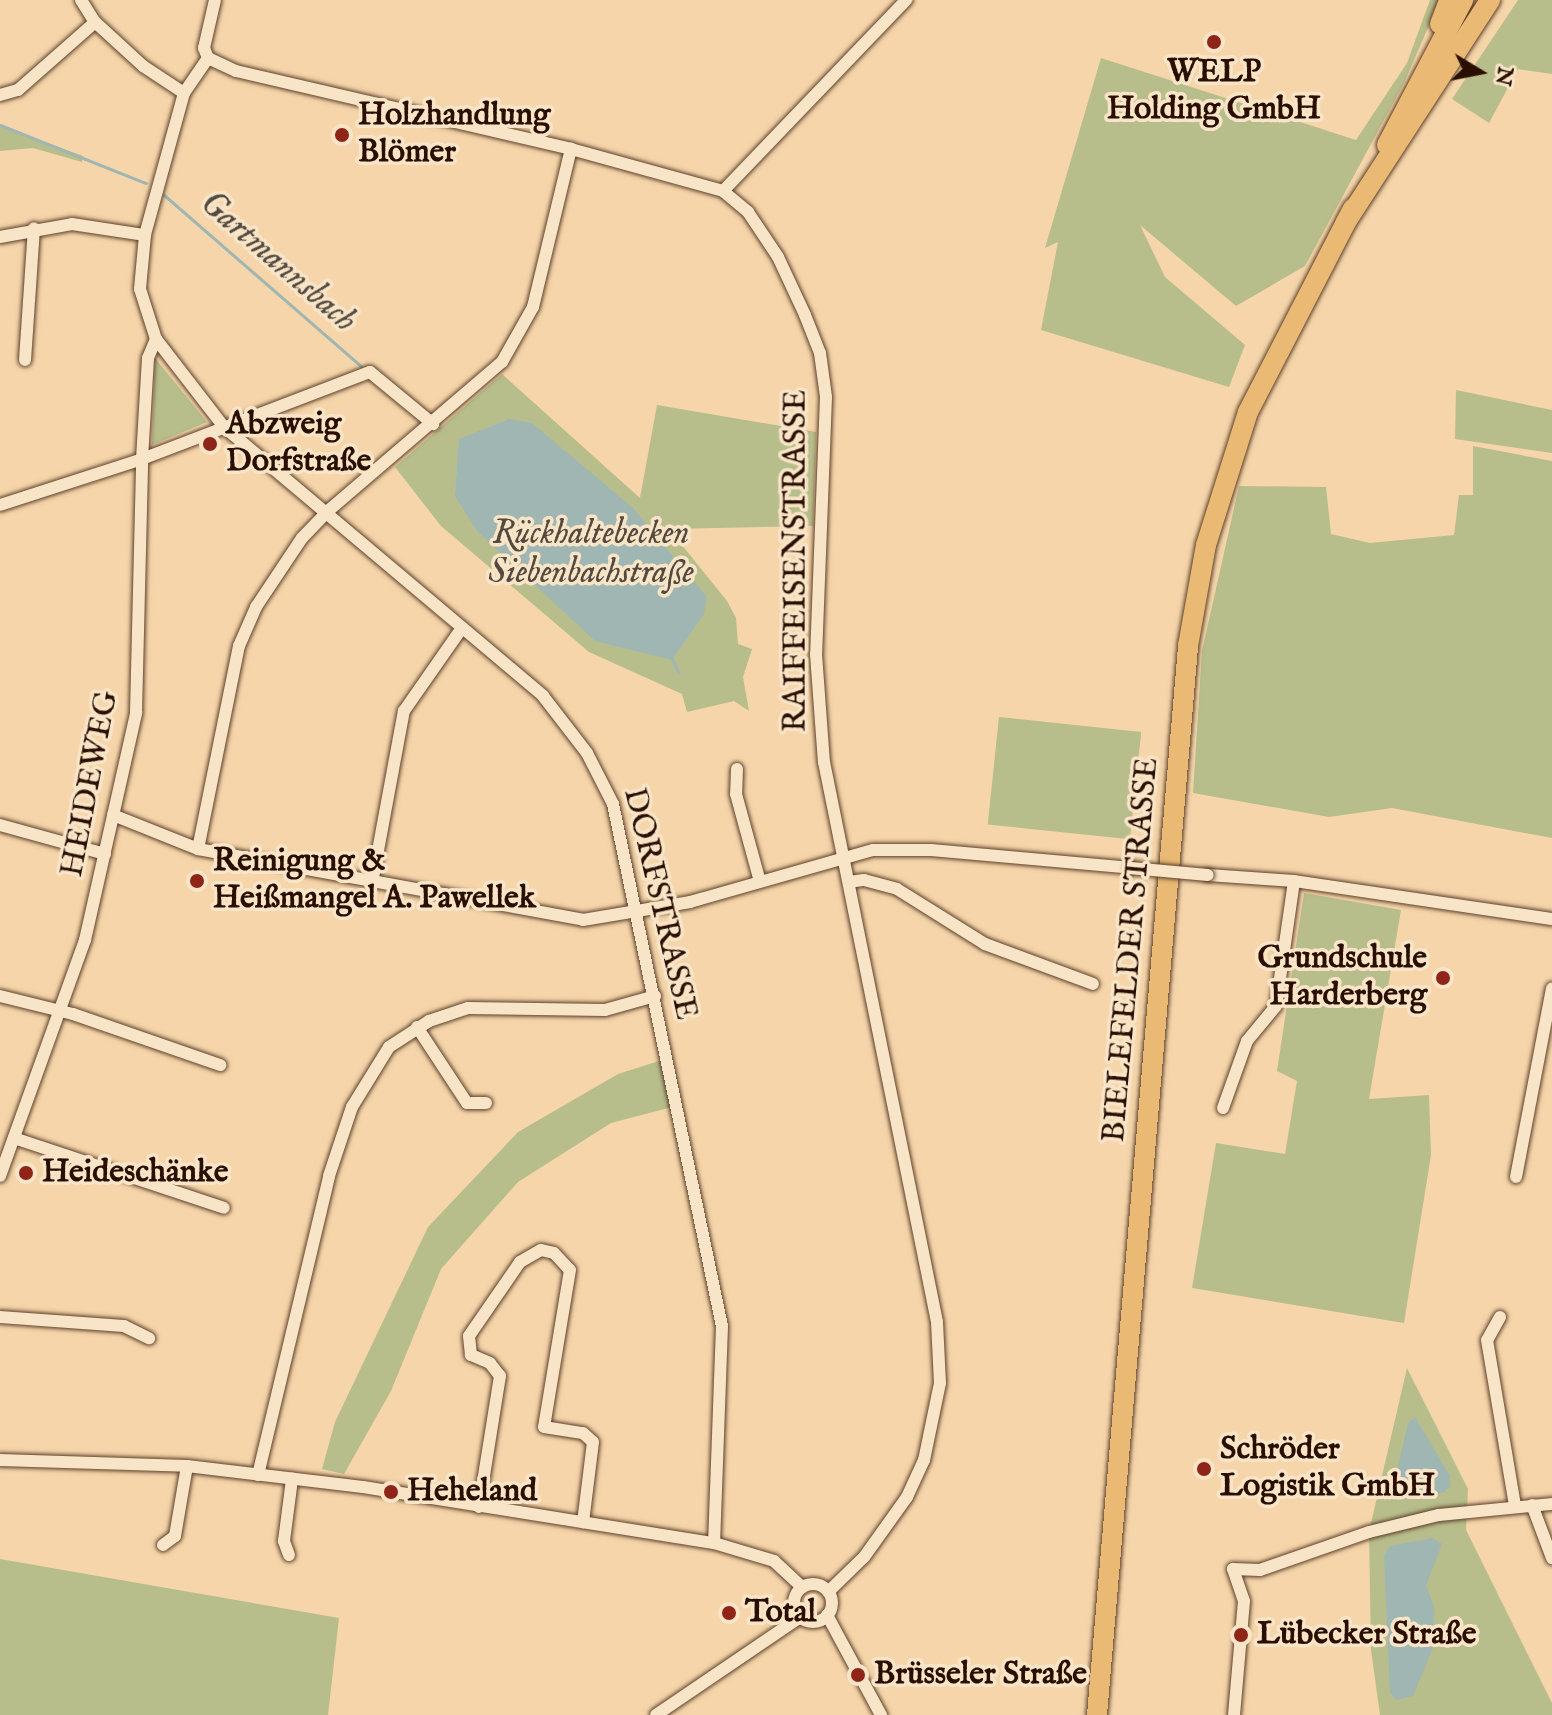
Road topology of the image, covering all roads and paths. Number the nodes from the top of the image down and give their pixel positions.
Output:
1 (81, 0) edge
2 (215, 0) edge
3 (906, 0) edge
4 (1451, 0) edge
5 (1463, 0) edge
6 (1490, 0) edge
7 (95, 22) junction
8 (208, 58) junction
9 (184, 93) junction
10 (0, 95) edge
11 (571, 149) junction
12 (723, 191) junction
13 (1346, 222) junction
14 (34, 228) junction
15 (145, 235) junction
16 (0, 237) edge
17 (156, 339) junction
18 (25, 360) dead end
19 (433, 424) junction
20 (224, 427) junction
21 (142, 459) junction
22 (0, 505) edge
23 (328, 511) junction
24 (462, 628) junction
25 (737, 769) dead end
26 (113, 815) junction
27 (0, 825) edge
28 (198, 849) junction
29 (105, 854) junction
30 (844, 857) junction
31 (1294, 881) junction
32 (760, 882) junction
33 (849, 882) junction
34 (372, 883) junction
35 (637, 912) junction
36 (1552, 919) edge
37 (1093, 984) dead end
38 (1552, 988) edge
39 (0, 996) edge
40 (655, 996) junction
41 (60, 1013) junction
42 (417, 1027) junction
43 (220, 1065) dead end
44 (486, 1103) dead end
45 (1223, 1108) dead end
46 (14, 1138) junction
47 (0, 1176) edge
48 (1516, 1177) dead end
49 (224, 1208) dead end
50 (0, 1317) edge
51 (1500, 1317) dead end
52 (149, 1338) dead end
53 (0, 1460) edge
54 (187, 1466) junction
55 (258, 1475) junction
56 (292, 1479) junction
57 (1552, 1504) edge
58 (1532, 1505) junction
59 (1515, 1506) junction
60 (479, 1507) junction
61 (583, 1522) junction
62 (714, 1543) junction
63 (163, 1545) dead end
64 (289, 1555) dead end
65 (1552, 1558) edge
66 (802, 1587) junction
67 (828, 1592) junction
68 (800, 1617) junction
69 (823, 1618) junction
70 (656, 1715) edge
71 (881, 1715) edge
72 (1097, 1715) edge
73 (1234, 1715) edge

1 - 7 street
2 - 8 street
3 - 12 street
4 - 13 main road, BIELEFELDER STRASSE
5 - 13 main road, BIELEFELDER STRASSE
6 - 13 main road
7 - 9 street
7 - 10 street
8 - 9 street, DORFSTRASSE
8 - 11 street, RAIFFEISENSTRASSE
9 - 15 street, DORFSTRASSE
11 - 12 street, RAIFFEISENSTRASSE
11 - 19 street
12 - 30 street, RAIFFEISENSTRASSE
13 - 72 main road, BIELEFELDER STRASSE
14 - 15 street
14 - 16 street
14 - 18 street
15 - 17 street, DORFSTRASSE
17 - 20 street, DORFSTRASSE
17 - 21 street, HEIDEWEG
19 - 20 street
19 - 23 street
20 - 21 street
20 - 23 street, DORFSTRASSE
21 - 22 street
21 - 26 street, HEIDEWEG
23 - 24 street, DORFSTRASSE
23 - 28 street
24 - 34 street
24 - 35 street, DORFSTRASSE
25 - 32 street
26 - 28 street
26 - 29 street, HEIDEWEG
27 - 29 street
28 - 34 street
29 - 41 street, HEIDEWEG
30 - 31 street, bridge
30 - 32 street
30 - 33 street, RAIFFEISENSTRASSE
31 - 36 street
31 - 45 street
32 - 35 street
33 - 37 street
33 - 67 street, RAIFFEISENSTRASSE
34 - 35 street
35 - 40 street, DORFSTRASSE
38 - 48 street
39 - 41 street
40 - 42 street
40 - 62 street, DORFSTRASSE
41 - 43 street
41 - 46 street, HEIDEWEG
42 - 44 street
42 - 55 street
46 - 47 street, HEIDEWEG
46 - 49 street
50 - 52 street
51 - 59 street
53 - 54 street
54 - 55 street
54 - 63 street
55 - 56 street
56 - 60 street
56 - 64 street
57 - 58 street
58 - 59 street
58 - 65 street
59 - 73 street
60 - 61 street
60 - 61 street
61 - 62 street
62 - 66 street
66 - 67 street
66 - 68 street
67 - 69 street
68 - 69 street
68 - 70 street
69 - 71 street

